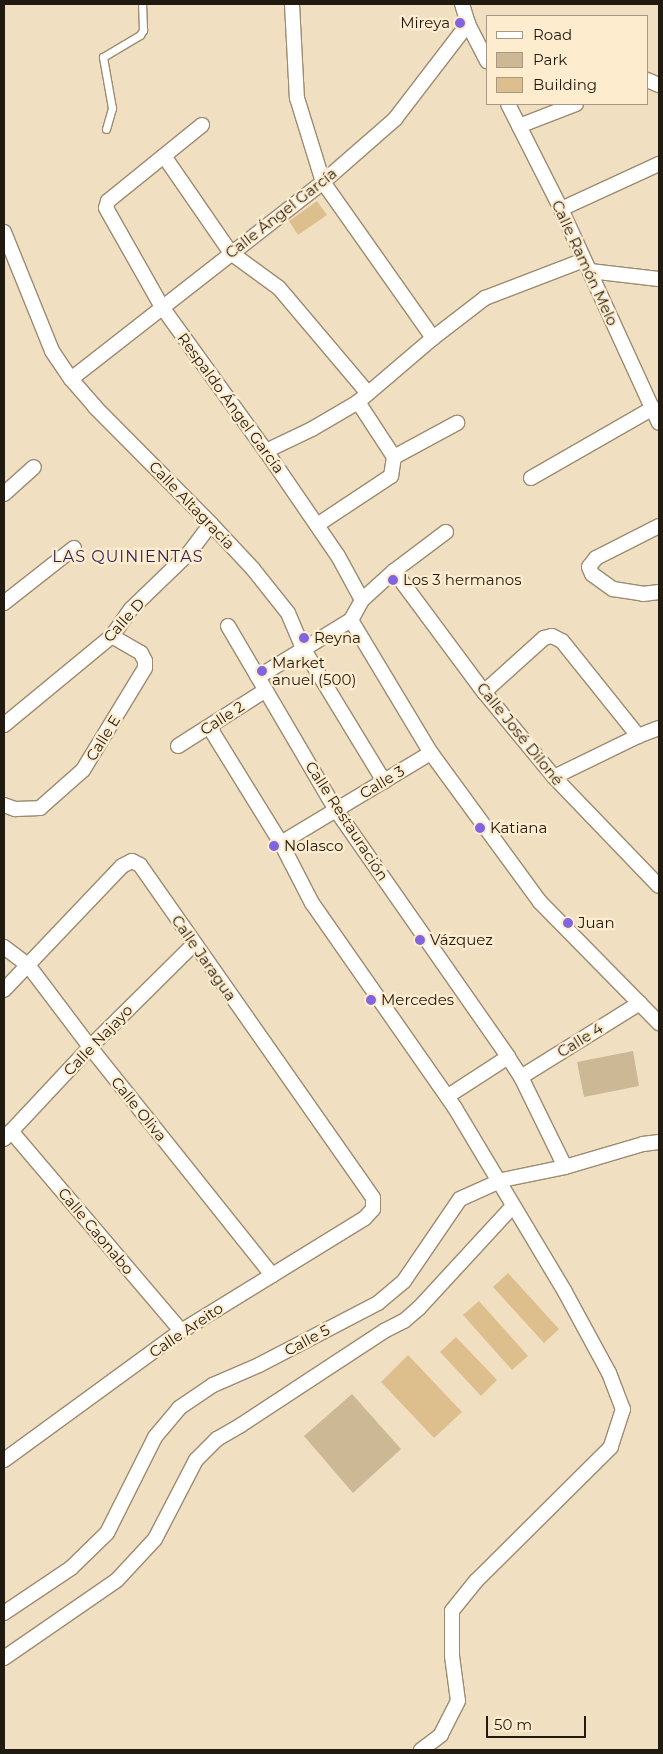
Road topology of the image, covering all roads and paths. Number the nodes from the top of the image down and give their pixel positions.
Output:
1 (142, 4) edge
2 (292, 4) edge
3 (462, 4) edge
4 (468, 24) junction
5 (486, 59) edge
6 (508, 105) edge
7 (573, 105) edge
8 (202, 125) dead end
9 (519, 126) junction
10 (106, 129) dead end
11 (164, 156) junction
12 (659, 164) edge
13 (323, 182) junction
14 (561, 209) junction
15 (4, 232) edge
16 (231, 253) junction
17 (587, 266) junction
18 (659, 278) edge
19 (162, 307) junction
20 (433, 338) junction
21 (71, 380) junction
22 (362, 397) junction
23 (653, 408) junction
24 (457, 423) dead end
25 (659, 423) edge
26 (266, 451) junction
27 (394, 457) junction
28 (34, 467) dead end
29 (531, 478) dead end
30 (4, 494) edge
31 (212, 524) junction
32 (317, 525) junction
33 (659, 526) edge
34 (446, 532) dead end
35 (74, 548) dead end
36 (394, 571) junction
37 (659, 592) edge
38 (362, 600) junction
39 (4, 603) edge
40 (351, 620) junction
41 (228, 626) dead end
42 (112, 636) junction
43 (303, 648) junction
44 (258, 677) junction
45 (266, 690) junction
46 (484, 692) junction
47 (4, 725) edge
48 (212, 725) junction
49 (659, 728) edge
50 (638, 736) junction
51 (178, 746) dead end
52 (431, 753) junction
53 (554, 777) junction
54 (384, 781) junction
55 (4, 805) edge
56 (336, 810) junction
57 (282, 843) junction
58 (659, 886) edge
59 (194, 944) junction
60 (4, 947) edge
61 (28, 965) junction
62 (4, 990) edge
63 (640, 1004) junction
64 (659, 1023) edge
65 (90, 1047) junction
66 (508, 1057) junction
67 (521, 1078) junction
68 (448, 1096) junction
69 (8, 1135) edge
70 (659, 1142) edge
71 (565, 1167) junction
72 (498, 1182) junction
73 (513, 1206) junction
74 (373, 1209) joint
75 (272, 1275) junction
76 (181, 1330) junction
77 (4, 1460) edge
78 (4, 1612) edge
79 (4, 1658) edge
80 (421, 1750) edge

1 - 10 lane
2 - 13 street
3 - 4 street
4 - 5 street
4 - 13 street, Calle Ángel García
6 - 9 street, Calle Ramón Melo
7 - 9 street
8 - 11 street
9 - 14 street, Calle Ramón Melo
11 - 16 street
11 - 19 street, Respaldo Ángel García
12 - 14 street
13 - 16 street, Calle Ángel García
13 - 20 street
14 - 17 street, Calle Ramón Melo
15 - 21 street, Calle Altagracia
16 - 19 street, Calle Ángel García
16 - 22 street
17 - 18 street
17 - 20 street
17 - 23 street, Calle Ramón Melo
19 - 21 street, Calle Ángel García
19 - 26 street, Respaldo Ángel García
20 - 22 street
21 - 31 street, Calle Altagracia
22 - 26 street
22 - 27 street
23 - 25 street, Calle Ramón Melo
23 - 29 street
24 - 27 street
26 - 32 street, Respaldo Ángel García
27 - 32 street
28 - 30 street
31 - 42 street, Calle D
31 - 43 street, Calle Altagracia
32 - 38 street, Respaldo Ángel García
33 - 37 street
34 - 36 street
35 - 39 street
36 - 38 street
36 - 46 street, Calle José Diloné
38 - 40 street
40 - 43 street
40 - 52 street
41 - 44 street, Calle Restauración
42 - 47 street, Calle D
42 - 55 street, Calle E
43 - 44 street
43 - 54 street, Calle Altagracia
44 - 45 street, Calle Restauración
45 - 48 street, Calle 2
45 - 56 street, Calle Restauración
46 - 50 street
46 - 53 street, Calle José Diloné
48 - 51 street, Calle 2
48 - 57 street
49 - 50 street
50 - 53 street
52 - 54 street, Calle 3
52 - 63 street
53 - 58 street, Calle José Diloné
54 - 56 street, Calle 3
56 - 57 street, Calle 3
56 - 66 street, Calle Restauración
57 - 68 street
59 - 61 street, Calle Jaragua
59 - 65 street, Calle Najayo
59 - 74 street, Calle Jaragua
60 - 61 street, Calle Oliva
61 - 62 street, Calle Jaragua
61 - 65 street, Calle Oliva
63 - 64 street
63 - 67 street, Calle 4
65 - 69 street, Calle Najayo
65 - 75 street, Calle Oliva
66 - 67 street, Calle Restauración
66 - 68 street
67 - 71 street, Calle Restauración
68 - 72 street
69 - 76 street, Calle Caonabo
70 - 71 street, Calle 5
71 - 72 street, Calle 5
72 - 73 street
72 - 78 street, Calle 5
73 - 79 street
73 - 80 street
74 - 75 street, Calle Areito
75 - 76 street, Calle Areito
76 - 77 street, Calle Areito

